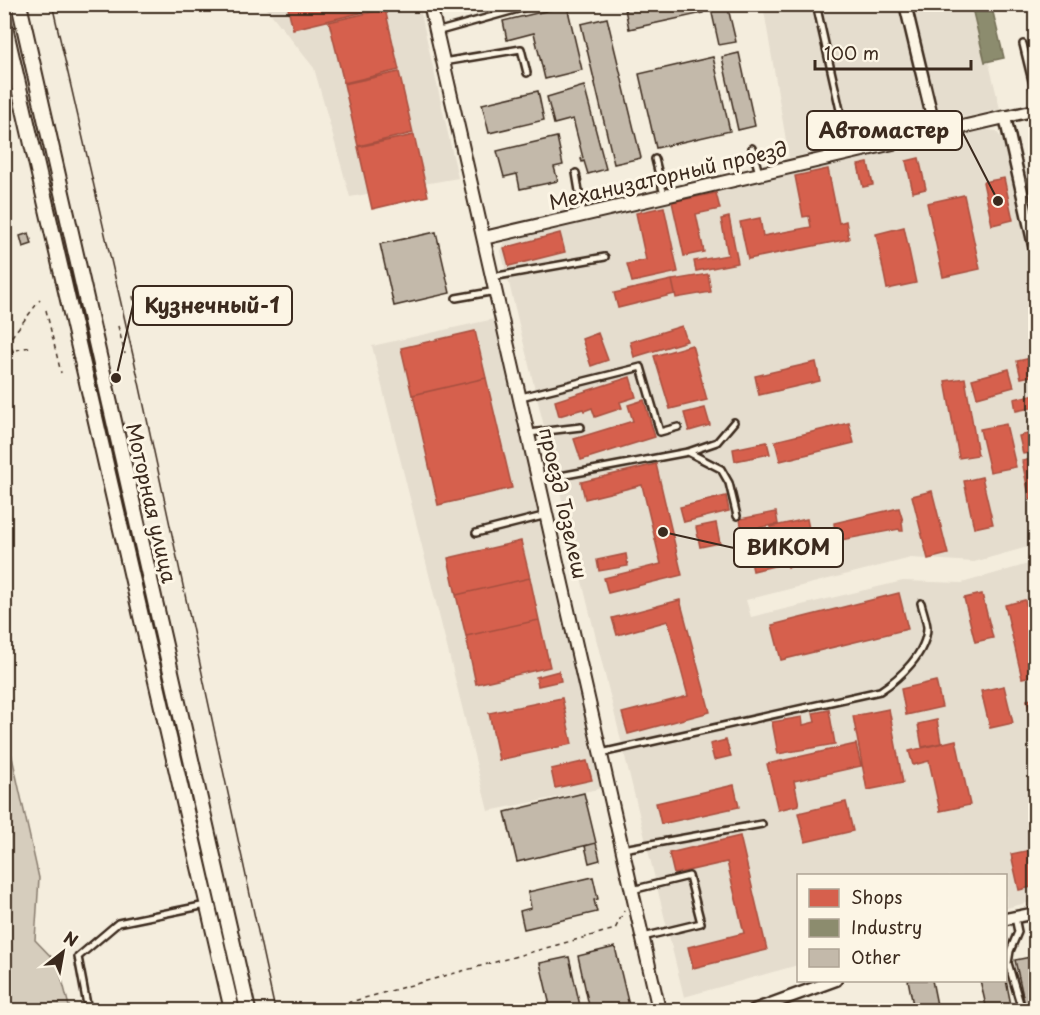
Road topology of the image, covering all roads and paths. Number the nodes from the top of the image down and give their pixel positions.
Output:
1 (19, 4) edge
2 (430, 4) edge
3 (536, 4) edge
4 (816, 4) edge
5 (905, 4) edge
6 (4, 23) edge
7 (436, 32) junction
8 (1023, 44) dead end
9 (443, 62) junction
10 (527, 73) dead end
11 (1035, 97) edge
12 (1035, 110) edge
13 (1005, 117) junction
14 (936, 133) junction
15 (752, 148) dead end
16 (859, 151) junction
17 (655, 159) dead end
18 (576, 173) dead end
19 (759, 174) junction
20 (664, 196) junction
21 (583, 215) junction
22 (484, 238) junction
23 (1034, 240) edge
24 (1035, 254) edge
25 (605, 257) dead end
26 (492, 277) junction
27 (496, 291) junction
28 (133, 296) dead end
29 (456, 298) dead end
30 (40, 300) dead end
31 (46, 310) dead end
32 (139, 322) dead end
33 (118, 326) dead end
34 (4, 346) edge
35 (33, 346) dead end
36 (7, 352) edge
37 (125, 354) dead end
38 (61, 373) dead end
39 (519, 397) junction
40 (734, 422) dead end
41 (581, 427) dead end
42 (678, 427) dead end
43 (528, 434) junction
44 (688, 452) junction
45 (539, 480) junction
46 (547, 515) junction
47 (737, 516) dead end
48 (476, 533) dead end
49 (921, 603) dead end
50 (168, 661) junction
51 (153, 665) junction
52 (601, 753) junction
53 (762, 824) dead end
54 (623, 849) junction
55 (632, 890) junction
56 (635, 903) junction
57 (207, 905) junction
58 (1035, 913) edge
59 (1010, 918) edge
60 (643, 937) junction
61 (833, 982) edge
62 (88, 1011) edge
63 (232, 1011) edge
64 (248, 1011) edge
65 (321, 1011) edge
66 (660, 1011) edge
67 (754, 1011) edge
68 (1022, 1011) edge

1 - 50 main road, Моторная улица
2 - 7 street, проезд Тозелеш
3 - 7 lane
4 - 16 lane
5 - 14 street
6 - 51 main road, Моторная улица
7 - 9 street, проезд Тозелеш
8 - 11 lane
9 - 10 lane
9 - 22 street, проезд Тозелеш
12 - 13 street, Механизаторный проезд
13 - 14 street, Механизаторный проезд
13 - 23 street
14 - 16 street, Механизаторный проезд
15 - 19 lane
16 - 19 street, Механизаторный проезд
17 - 20 lane
18 - 21 lane
19 - 20 street, Механизаторный проезд
20 - 21 street, Механизаторный проезд
21 - 22 street, Механизаторный проезд
22 - 26 street, проезд Тозелеш
23 - 24 street
25 - 26 lane
26 - 27 street, проезд Тозелеш
27 - 29 lane
27 - 39 street, проезд Тозелеш
28 - 32 path
30 - 34 path
31 - 38 path
33 - 37 path
35 - 36 path
39 - 42 lane
39 - 43 street, проезд Тозелеш
40 - 44 lane
41 - 43 lane
43 - 45 street, проезд Тозелеш
44 - 45 lane
44 - 47 lane
45 - 46 street, проезд Тозелеш
46 - 48 lane
46 - 52 street, проезд Тозелеш
49 - 52 lane
50 - 51 main road
50 - 64 main road, Моторная улица
51 - 57 main road, Моторная улица
52 - 54 street, проезд Тозелеш
53 - 54 lane
54 - 55 street, проезд Тозелеш
55 - 56 street, проезд Тозелеш
55 - 60 lane
56 - 60 street, проезд Тозелеш
56 - 65 path
57 - 62 lane
57 - 63 main road, Моторная улица
58 - 59 street
59 - 68 lane
60 - 66 street, проезд Тозелеш
61 - 67 street

